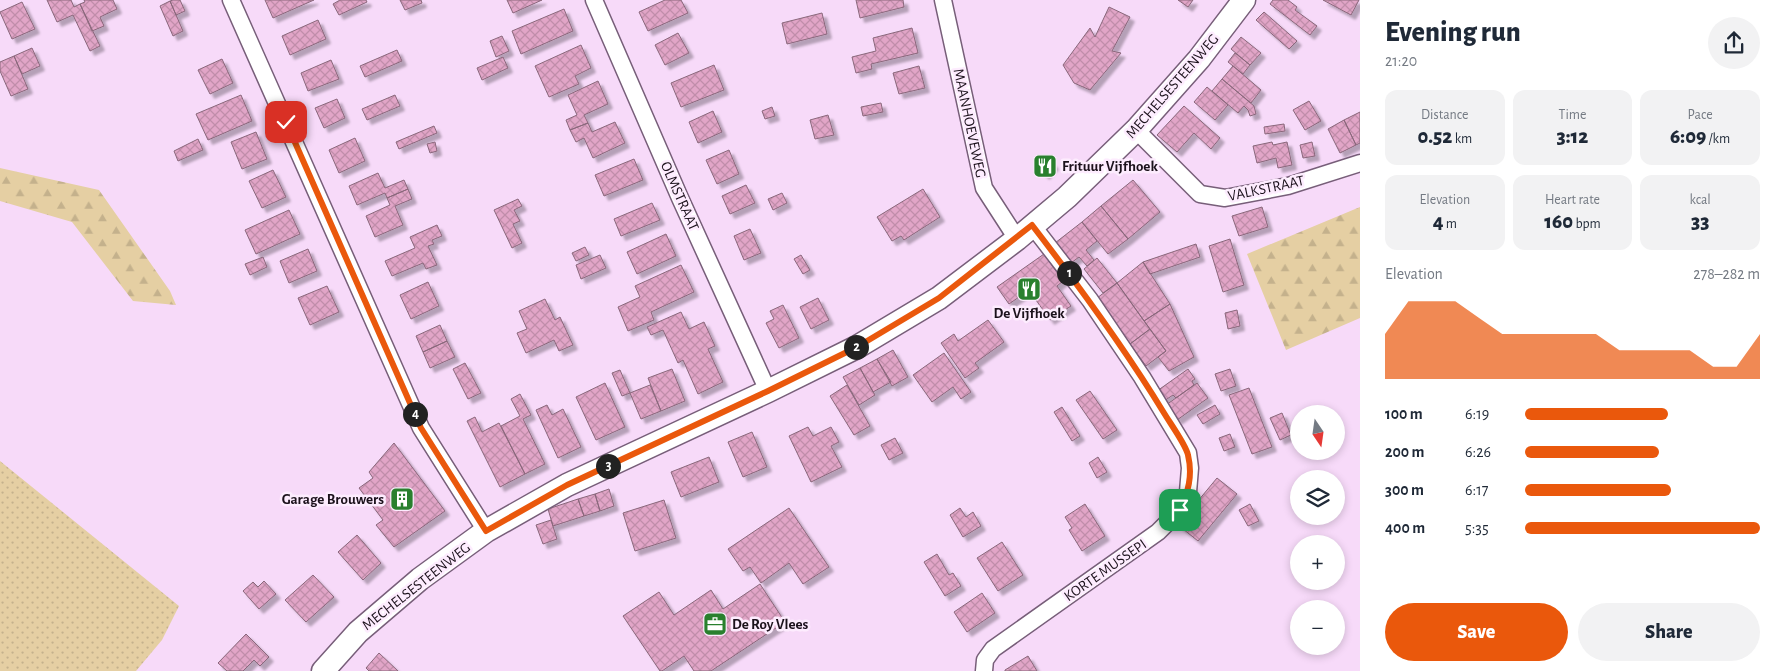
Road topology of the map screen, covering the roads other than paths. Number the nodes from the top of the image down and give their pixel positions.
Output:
1 (231, 0) edge
2 (594, 0) edge
3 (943, 0) edge
4 (1244, 0) edge
5 (1136, 130) junction
6 (1360, 163) edge
7 (1025, 232) junction
8 (768, 391) junction
9 (486, 531) junction
10 (323, 671) edge
11 (984, 671) edge

1 - 9 street
2 - 8 street, OLMSTRAAT
3 - 7 street, MAANHOEVEWEG
4 - 5 main road, MECHELSESTEENWEG
5 - 6 street, VALKSTRAAT
5 - 7 main road, MECHELSESTEENWEG
7 - 8 main road, MECHELSESTEENWEG
7 - 11 street, KORTE MUSSEPI
8 - 9 main road, MECHELSESTEENWEG
9 - 10 main road, MECHELSESTEENWEG

